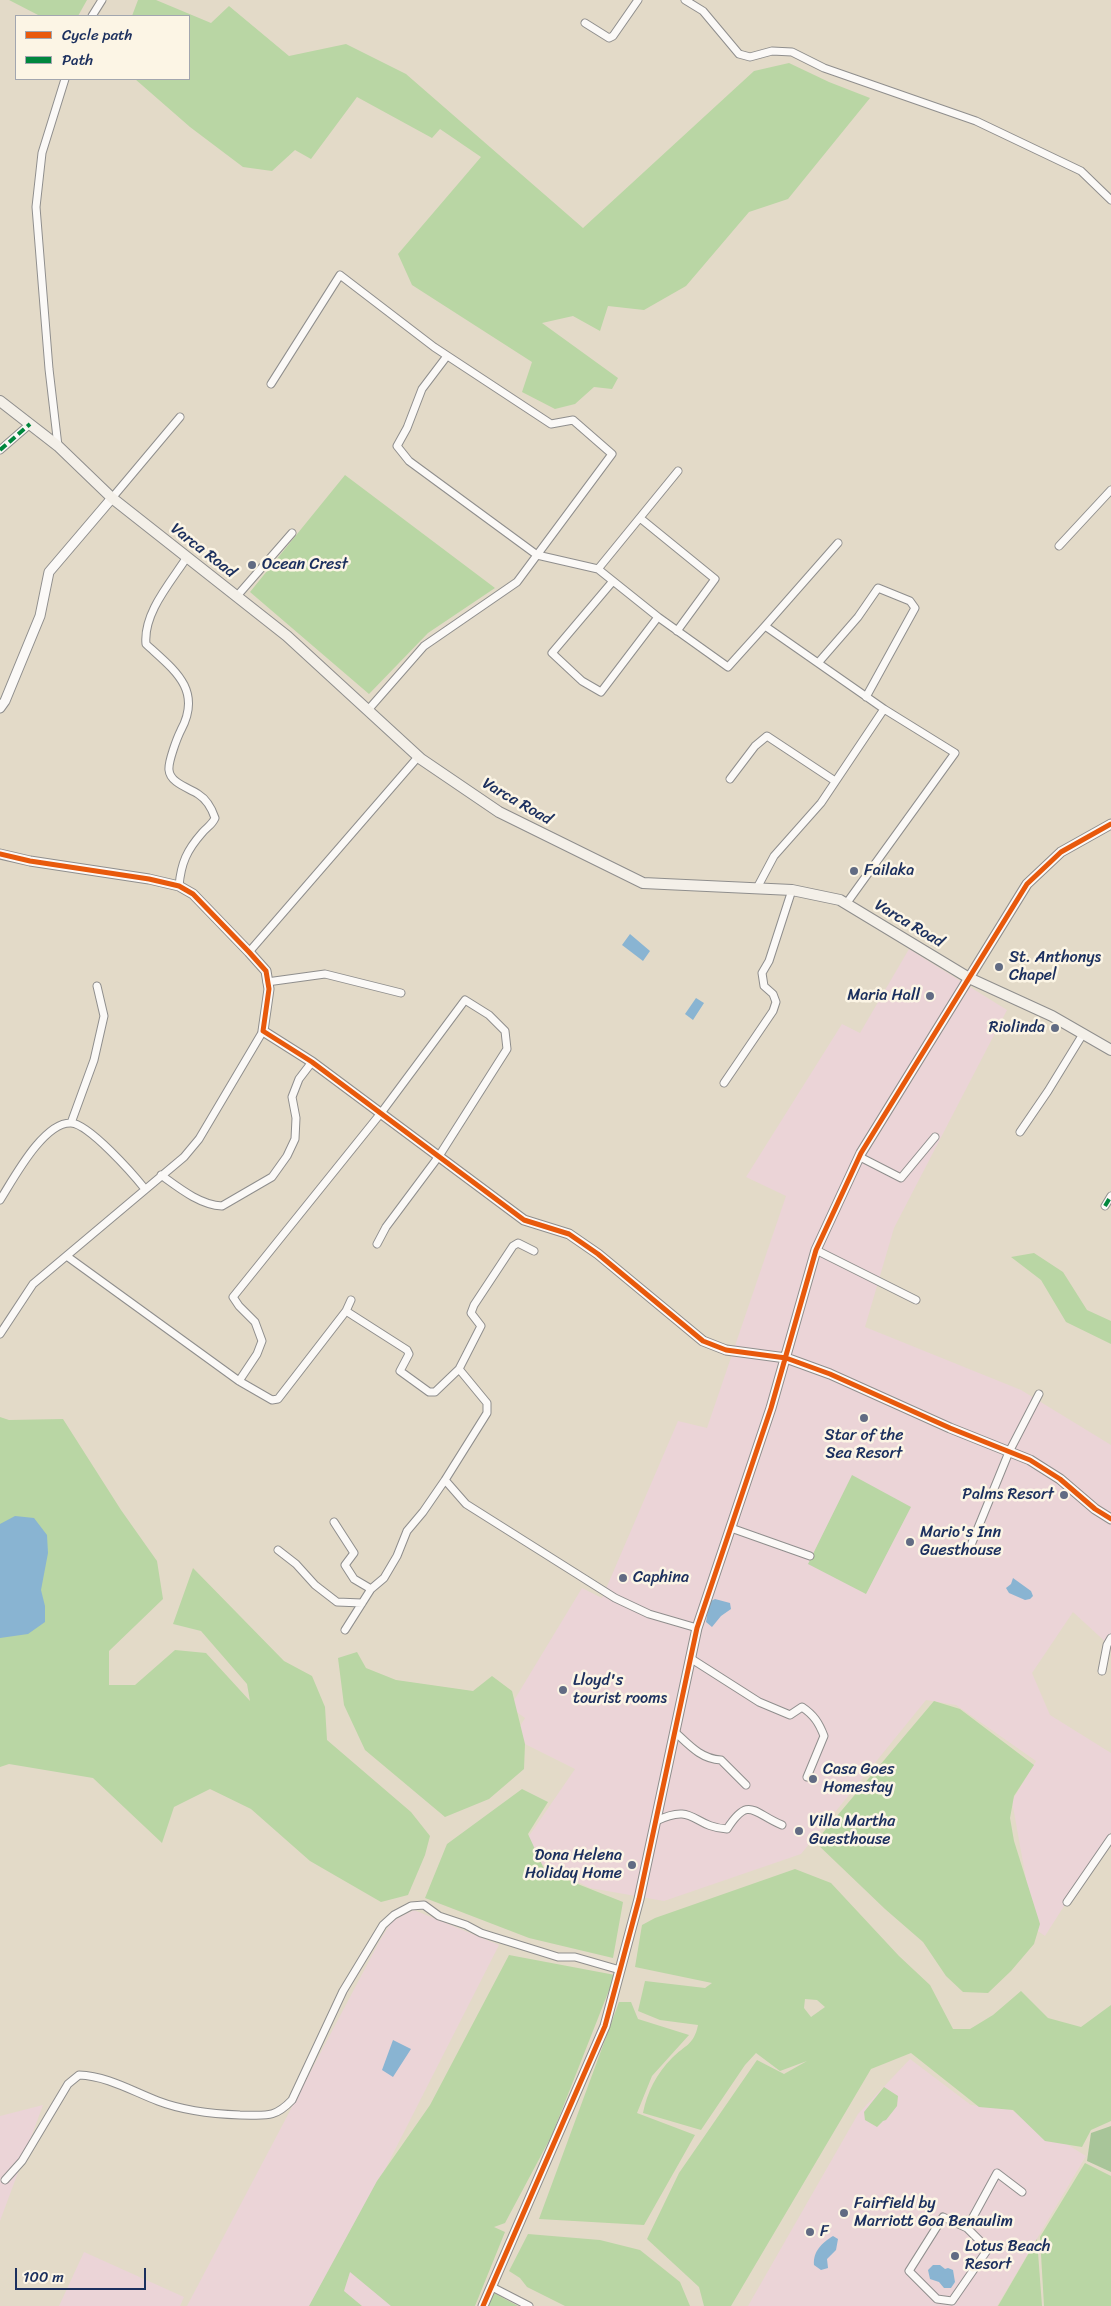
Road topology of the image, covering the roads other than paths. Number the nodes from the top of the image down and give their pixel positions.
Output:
1 (102, 0) edge
2 (638, 0) edge
3 (685, 0) edge
4 (93, 15) edge
5 (585, 23) dead end
6 (65, 80) edge
7 (1111, 200) edge
8 (447, 356) junction
9 (271, 384) dead end
10 (0, 401) edge
11 (180, 417) dead end
12 (30, 424) junction
13 (58, 446) junction
14 (0, 450) edge
15 (678, 471) dead end
16 (1111, 490) edge
17 (112, 498) junction
18 (640, 518) junction
19 (292, 533) dead end
20 (838, 542) dead end
21 (1059, 546) dead end
22 (537, 555) junction
23 (187, 557) junction
24 (598, 569) junction
25 (613, 581) junction
26 (237, 596) junction
27 (658, 617) junction
28 (765, 626) junction
29 (677, 631) junction
30 (818, 663) junction
31 (866, 697) junction
32 (0, 708) edge
33 (884, 709) junction
34 (368, 710) junction
35 (418, 757) junction
36 (730, 779) dead end
37 (835, 782) junction
38 (1111, 824) edge
39 (0, 854) edge
40 (179, 886) junction
41 (757, 888) junction
42 (792, 890) junction
43 (846, 904) junction
44 (249, 952) junction
45 (969, 978) junction
46 (267, 982) junction
47 (97, 986) dead end
48 (401, 993) dead end
49 (263, 1032) junction
50 (1083, 1034) junction
51 (1111, 1050) edge
52 (312, 1062) junction
53 (724, 1083) dead end
54 (381, 1113) junction
55 (71, 1123) junction
56 (1020, 1132) dead end
57 (935, 1137) dead end
58 (438, 1155) junction
59 (860, 1157) junction
60 (162, 1175) junction
61 (145, 1189) junction
62 (1111, 1196) edge
63 (0, 1200) edge
64 (1105, 1206) dead end
65 (377, 1244) dead end
66 (816, 1250) junction
67 (534, 1251) dead end
68 (68, 1257) junction
69 (351, 1300) dead end
70 (916, 1300) dead end
71 (346, 1311) junction
72 (0, 1334) edge
73 (786, 1358) junction
74 (459, 1369) junction
75 (239, 1382) junction
76 (1039, 1394) dead end
77 (1009, 1452) junction
78 (445, 1480) junction
79 (1111, 1519) edge
80 (334, 1522) dead end
81 (731, 1528) junction
82 (971, 1545) dead end
83 (278, 1550) dead end
84 (810, 1556) dead end
85 (371, 1589) junction
86 (362, 1603) junction
87 (696, 1628) junction
88 (345, 1630) dead end
89 (1111, 1638) edge
90 (690, 1658) junction
91 (1102, 1671) dead end
92 (674, 1732) junction
93 (808, 1777) dead end
94 (746, 1785) dead end
95 (656, 1821) junction
96 (782, 1825) dead end
97 (1110, 1842) edge
98 (1067, 1902) dead end
99 (620, 1970) junction
100 (5, 2180) dead end
101 (1022, 2192) dead end
102 (967, 2228) junction
103 (492, 2288) junction
104 (937, 2298) junction
105 (483, 2306) edge
106 (529, 2306) edge
107 (931, 2306) edge

1 - 4 street
2 - 5 street
3 - 7 street
6 - 13 street
8 - 9 street
8 - 22 street
8 - 22 street
10 - 12 main road, Varca Road
11 - 17 street
12 - 13 main road, Varca Road
12 - 14 street
13 - 17 main road, Varca Road
15 - 18 street
16 - 21 street
17 - 23 main road, Varca Road
17 - 32 street
18 - 24 street
18 - 29 street
19 - 26 street
20 - 28 street
22 - 24 street
22 - 34 street
23 - 26 main road, Varca Road
23 - 40 street
24 - 25 street
25 - 27 street
25 - 27 street
26 - 34 main road, Varca Road
27 - 29 street
28 - 29 street
28 - 30 street
30 - 31 street
30 - 31 street
31 - 33 street
33 - 37 street
33 - 43 street
34 - 35 main road, Varca Road
35 - 41 main road, Varca Road
35 - 44 street
36 - 37 street
37 - 41 street
38 - 45 street
39 - 40 street
40 - 44 street
41 - 42 main road, Varca Road
42 - 43 main road, Varca Road
42 - 53 street
43 - 45 main road, Varca Road
44 - 46 street
45 - 50 main road, Varca Road
45 - 59 street
46 - 48 street
46 - 49 street
47 - 55 street
49 - 52 street
49 - 60 street
50 - 51 main road, Varca Road
50 - 56 street
52 - 54 street
52 - 60 street
54 - 58 street
54 - 58 street
54 - 75 street
55 - 61 street
55 - 63 street
57 - 59 street
58 - 65 street
58 - 73 street
59 - 66 street
60 - 61 street
61 - 68 street
62 - 64 street
66 - 70 street
66 - 73 street
67 - 74 street
68 - 72 street
68 - 75 street
69 - 71 street
71 - 74 street
71 - 75 street
73 - 77 street
73 - 81 street
74 - 78 street
76 - 77 street
77 - 79 street
77 - 82 street
78 - 85 street
78 - 87 street
80 - 85 street
81 - 84 street
81 - 87 street
83 - 86 street
85 - 86 street
86 - 88 street
87 - 90 street
89 - 91 street
90 - 92 street
90 - 93 street
92 - 94 street
92 - 95 street
95 - 96 street
95 - 99 street
97 - 98 street
99 - 100 street
99 - 103 street
101 - 102 street
102 - 104 street
102 - 104 street
103 - 105 street
103 - 106 street
104 - 107 street

